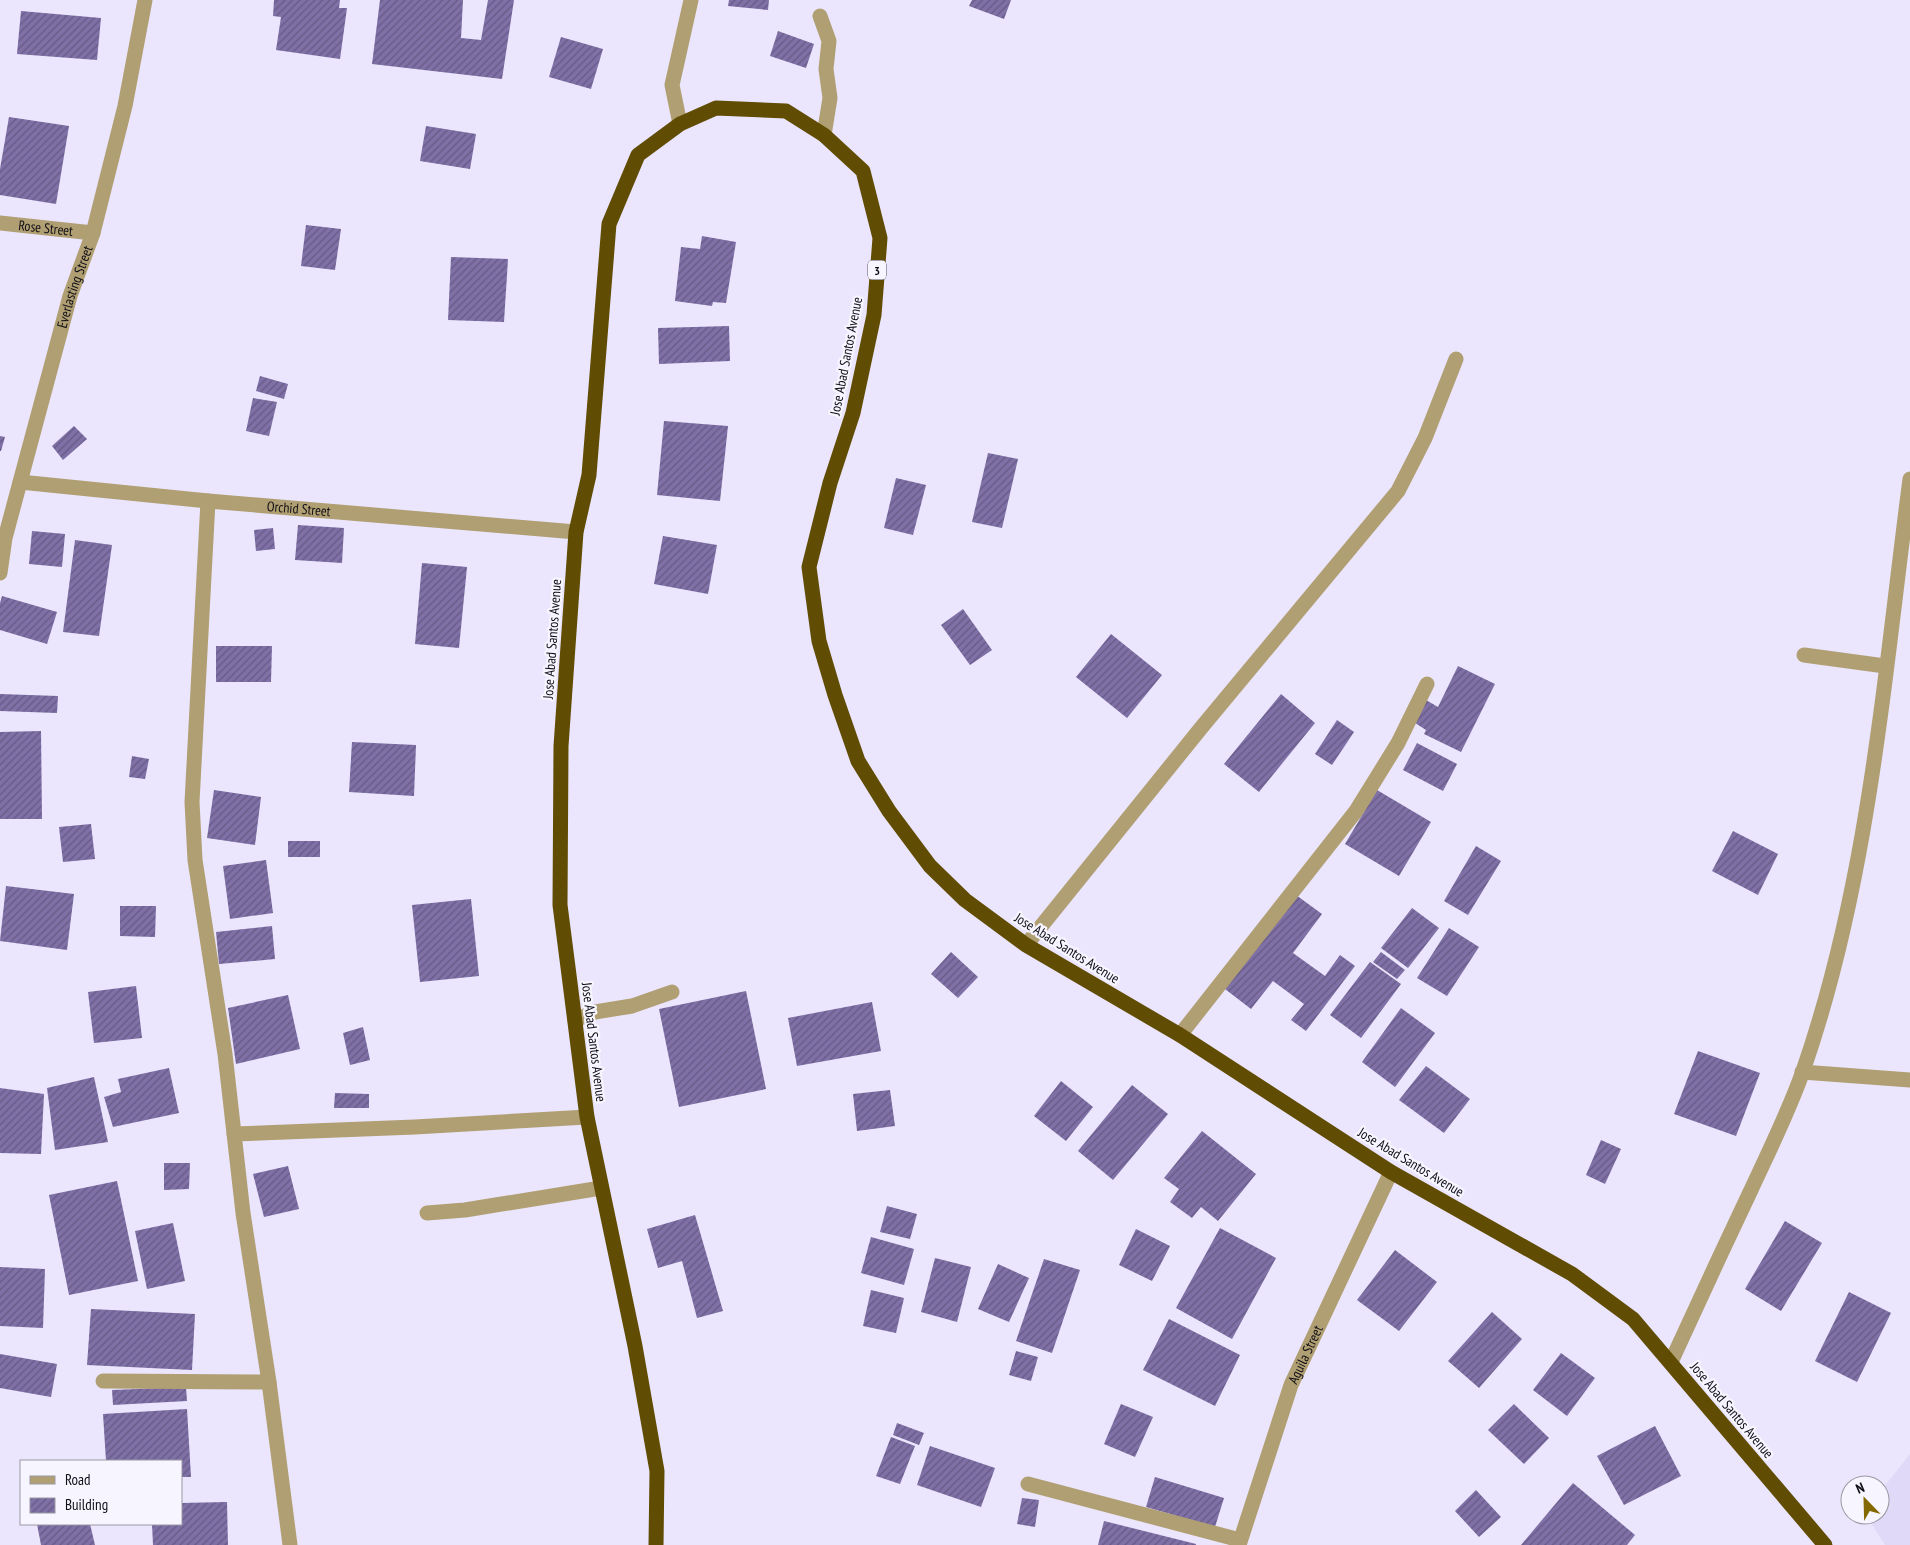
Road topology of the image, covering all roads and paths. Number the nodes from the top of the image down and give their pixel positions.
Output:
1 (145, 0) edge
2 (691, 0) edge
3 (820, 16) dead end
4 (680, 124) junction
5 (824, 135) junction
6 (0, 223) edge
7 (93, 233) junction
8 (1456, 359) dead end
9 (1910, 479) edge
10 (20, 482) junction
11 (208, 501) junction
12 (576, 532) junction
13 (3, 537) edge
14 (0, 573) edge
15 (1804, 655) dead end
16 (1885, 666) junction
17 (1427, 684) dead end
18 (1026, 945) junction
19 (672, 992) dead end
20 (575, 1020) junction
21 (1180, 1035) junction
22 (1802, 1072) junction
23 (1910, 1080) edge
24 (587, 1117) junction
25 (234, 1134) junction
26 (1391, 1172) junction
27 (601, 1188) junction
28 (427, 1213) dead end
29 (1671, 1362) junction
30 (102, 1381) dead end
31 (269, 1382) junction
32 (1028, 1484) dead end
33 (1240, 1543) edge
34 (290, 1545) edge
35 (656, 1545) edge
36 (1825, 1545) edge

1 - 7 street, Everlasting Street
2 - 4 street
3 - 5 street
4 - 5 highway, Jose Abad Santos Avenue / 3
4 - 12 highway, Jose Abad Santos Avenue / 3
5 - 18 highway, Jose Abad Santos Avenue / 3
6 - 7 street, Rose Street
7 - 10 street, Everlasting Street
8 - 18 street
9 - 16 street
10 - 11 street, Orchid Street
10 - 13 street, Everlasting Street
11 - 12 street, Orchid Street
11 - 25 street
12 - 20 highway, Jose Abad Santos Avenue / 3
13 - 14 street, Everlasting Street
15 - 16 street
16 - 22 street
17 - 21 street
18 - 21 highway, Jose Abad Santos Avenue / 3
19 - 20 street
20 - 24 highway, Jose Abad Santos Avenue / 3
21 - 26 highway, Jose Abad Santos Avenue / 3
22 - 23 street
22 - 29 street
24 - 25 street
24 - 27 highway, Jose Abad Santos Avenue / 3
25 - 31 street
26 - 29 highway, Jose Abad Santos Avenue / 3
26 - 33 street, Aguila Street
27 - 28 street
27 - 35 highway, Jose Abad Santos Avenue / 3
29 - 36 highway, Jose Abad Santos Avenue / 3
30 - 31 street
31 - 34 street
32 - 33 street

